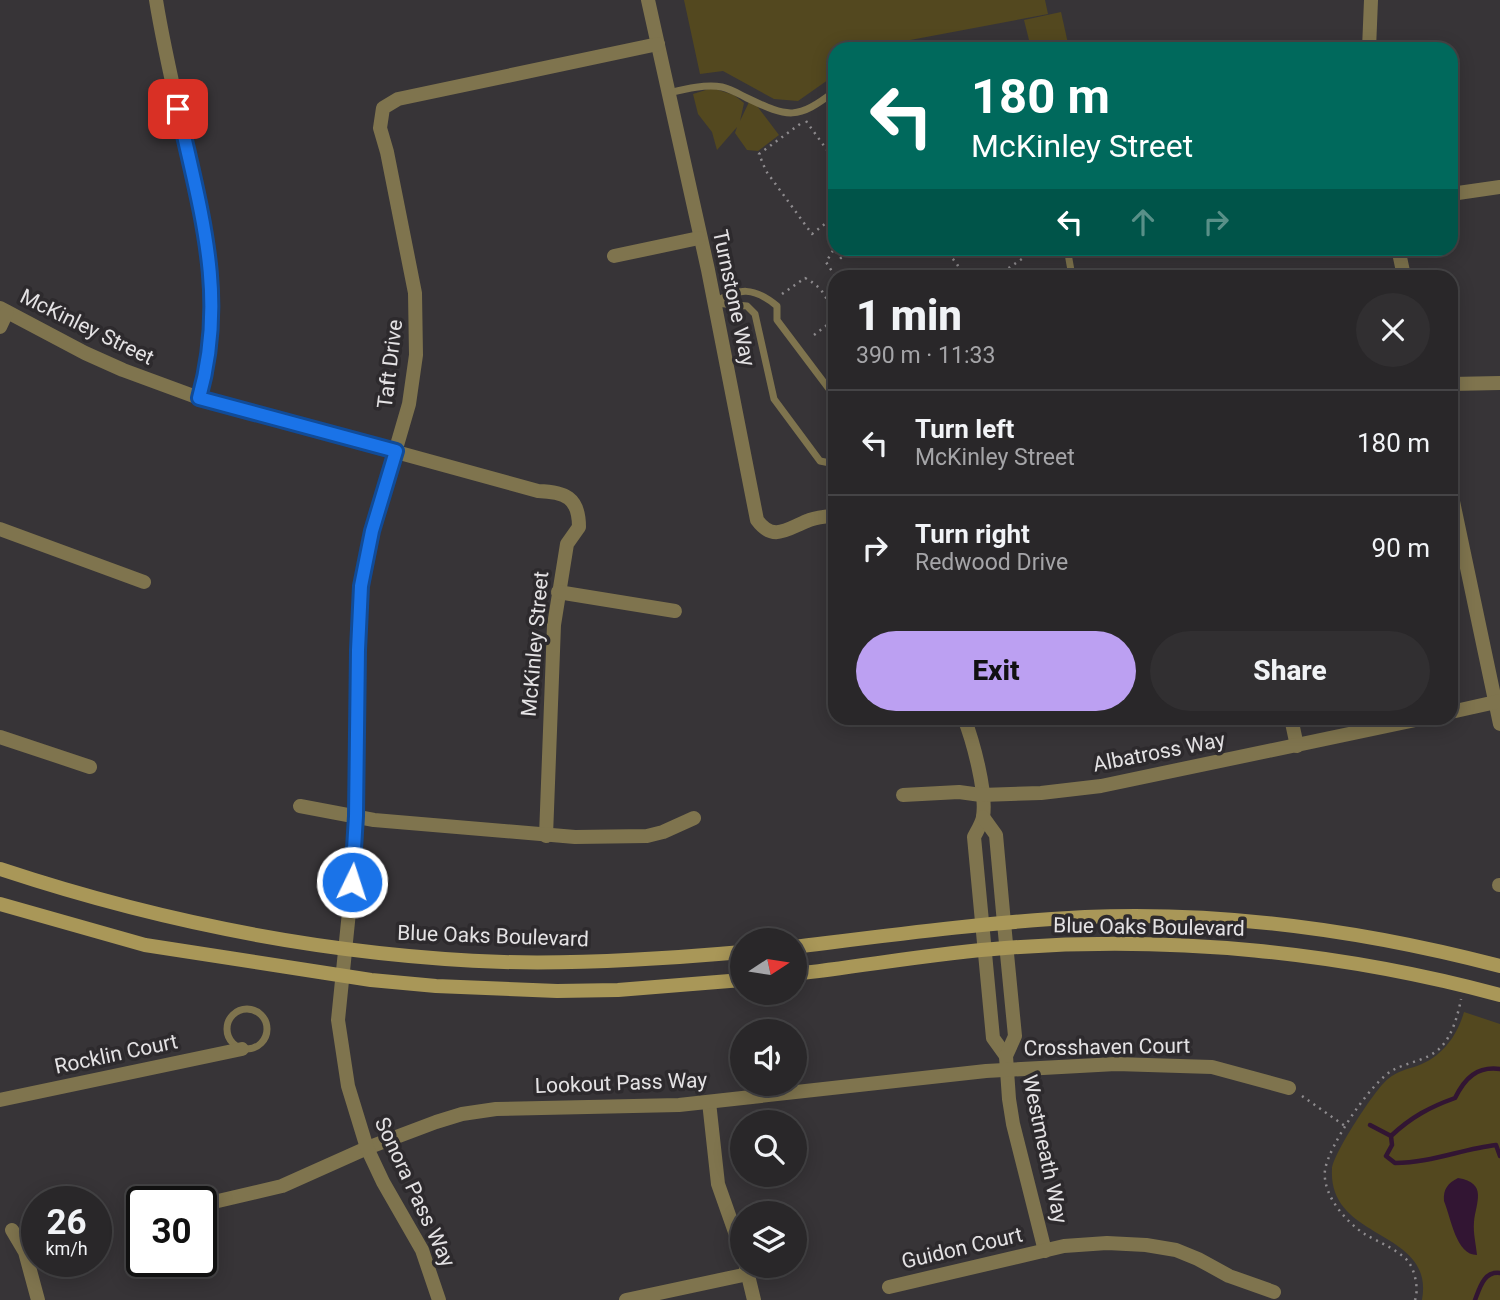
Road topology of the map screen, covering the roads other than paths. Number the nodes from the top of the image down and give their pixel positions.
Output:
1 (156, 0) edge
2 (648, 0) edge
3 (1371, 0) edge
4 (1369, 42) edge
5 (657, 44) junction
6 (668, 93) junction
7 (828, 96) edge
8 (1500, 187) edge
9 (1458, 193) edge
10 (699, 238) junction
11 (614, 256) dead end
12 (714, 303) junction
13 (4, 310) edge
14 (776, 320) junction
15 (758, 324) junction
16 (0, 327) edge
17 (1458, 383) edge
18 (1500, 383) edge
19 (828, 388) edge
20 (199, 398) junction
21 (396, 451) junction
22 (828, 463) edge
23 (828, 516) edge
24 (1458, 523) edge
25 (0, 529) edge
26 (144, 582) dead end
27 (558, 592) junction
28 (675, 611) dead end
29 (1498, 702) edge
30 (1458, 711) edge
31 (1500, 724) edge
32 (966, 725) edge
33 (1292, 725) edge
34 (1393, 725) edge
35 (0, 737) edge
36 (1297, 746) junction
37 (90, 767) dead end
38 (903, 795) dead end
39 (981, 795) junction
40 (300, 806) dead end
41 (356, 816) junction
42 (983, 817) junction
43 (694, 818) dead end
44 (545, 836) junction
45 (0, 869) edge
46 (0, 904) edge
47 (1004, 923) junction
48 (982, 925) junction
49 (807, 945) edge
50 (1006, 948) junction
51 (345, 949) junction
52 (984, 950) junction
53 (730, 954) edge
54 (1500, 966) edge
55 (807, 972) edge
56 (342, 977) junction
57 (730, 981) edge
58 (1500, 995) edge
59 (242, 1049) junction
60 (1006, 1063) junction
61 (1289, 1088) road end
62 (0, 1100) edge
63 (709, 1102) junction
64 (367, 1148) junction
65 (217, 1201) edge
66 (730, 1218) edge
67 (12, 1230) dead end
68 (1045, 1251) junction
69 (730, 1273) edge
70 (749, 1278) edge
71 (889, 1287) dead end
72 (1274, 1292) dead end
73 (38, 1300) edge
74 (439, 1300) edge
75 (626, 1300) edge
76 (754, 1300) edge

1 - 20 street
2 - 5 street, Turnstone Way
3 - 4 street
5 - 6 street, Turnstone Way
5 - 21 street, Taft Drive
6 - 7 lane
6 - 10 street, Turnstone Way
8 - 9 street
10 - 11 street
10 - 12 street, Turnstone Way
12 - 14 lane
12 - 15 lane
12 - 23 street, Turnstone Way
13 - 16 street
13 - 20 street, McKinley Street
14 - 15 lane
14 - 19 lane
15 - 22 lane
17 - 18 street
20 - 21 street, McKinley Street
21 - 27 street, McKinley Street
21 - 41 street, Taft Drive
24 - 29 street
25 - 26 street
27 - 28 street
27 - 44 street, McKinley Street
29 - 30 street
29 - 31 street
32 - 39 street
33 - 36 street
34 - 36 street, Albatross Way
35 - 37 street
36 - 39 street, Albatross Way
38 - 39 street, Albatross Way
39 - 42 street
40 - 41 street
41 - 44 street
41 - 51 street, Taft Drive
42 - 47 street, Westmeath Way
42 - 48 street, Westmeath Way
43 - 44 street
45 - 51 main road, Blue Oaks Boulevard
46 - 56 main road
47 - 48 main road, Blue Oaks Boulevard
47 - 50 street, Westmeath Way
47 - 54 main road, Blue Oaks Boulevard
48 - 49 main road, Blue Oaks Boulevard
48 - 52 street, Westmeath Way
50 - 52 main road, Blue Oaks Boulevard
50 - 58 main road, Blue Oaks Boulevard
50 - 60 street, Westmeath Way
51 - 53 main road, Blue Oaks Boulevard
51 - 56 street, Sonora Pass Way
52 - 55 main road, Blue Oaks Boulevard
52 - 60 street, Westmeath Way
56 - 57 main road
56 - 64 street, Sonora Pass Way
59 - 59 lane
59 - 62 street, Rocklin Court
60 - 61 street, Crosshaven Court
60 - 63 street, Lookout Pass Way
60 - 68 street, Westmeath Way
63 - 64 street, Lookout Pass Way
63 - 66 street
64 - 65 street, Lookout Pass Way
64 - 74 street, Sonora Pass Way
67 - 73 street
68 - 71 street, Guidon Court
68 - 72 street, Guidon Court
69 - 75 street
70 - 76 street

